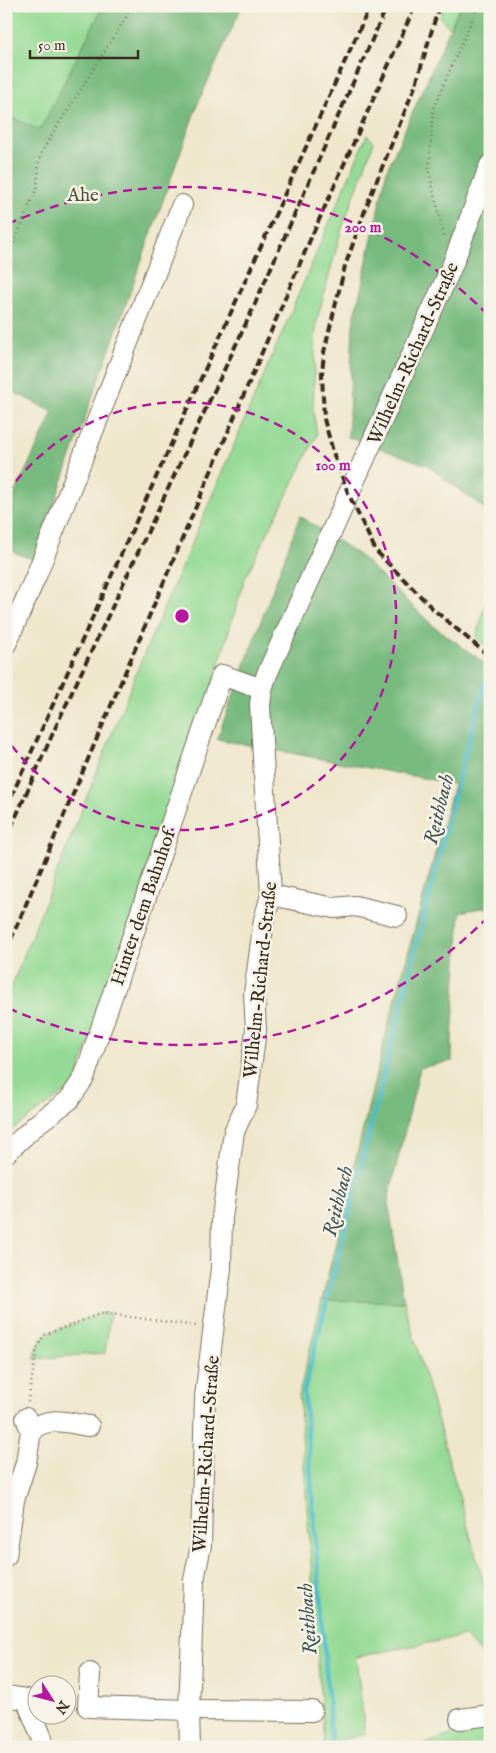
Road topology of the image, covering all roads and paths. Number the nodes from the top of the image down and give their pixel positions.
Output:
1 (133, 6) edge
2 (478, 6) edge
3 (490, 165) edge
4 (182, 205) dead end
5 (445, 238) dead end
6 (6, 262) edge
7 (6, 644) edge
8 (262, 689) junction
9 (271, 895) junction
10 (397, 916) dead end
11 (6, 1152) edge
12 (214, 1329) junction
13 (28, 1424) junction
14 (89, 1426) dead end
15 (6, 1556) edge
16 (90, 1673) dead end
17 (6, 1696) edge
18 (189, 1710) junction
19 (312, 1711) dead end
20 (490, 1715) edge
21 (460, 1719) dead end
22 (41, 1747) edge
23 (190, 1747) edge

1 - 6 path
2 - 5 path
3 - 8 street, Wilhelm-Richard-Straße
4 - 7 street
8 - 9 street, Wilhelm-Richard-Straße
8 - 11 street, Hinter dem Bahnhof
9 - 10 street
9 - 12 street, Wilhelm-Richard-Straße
12 - 13 path
12 - 18 street, Wilhelm-Richard-Straße
13 - 14 street
13 - 15 street
16 - 18 street
17 - 22 street
18 - 19 street
18 - 23 street, Wilhelm-Richard-Straße
20 - 21 street

